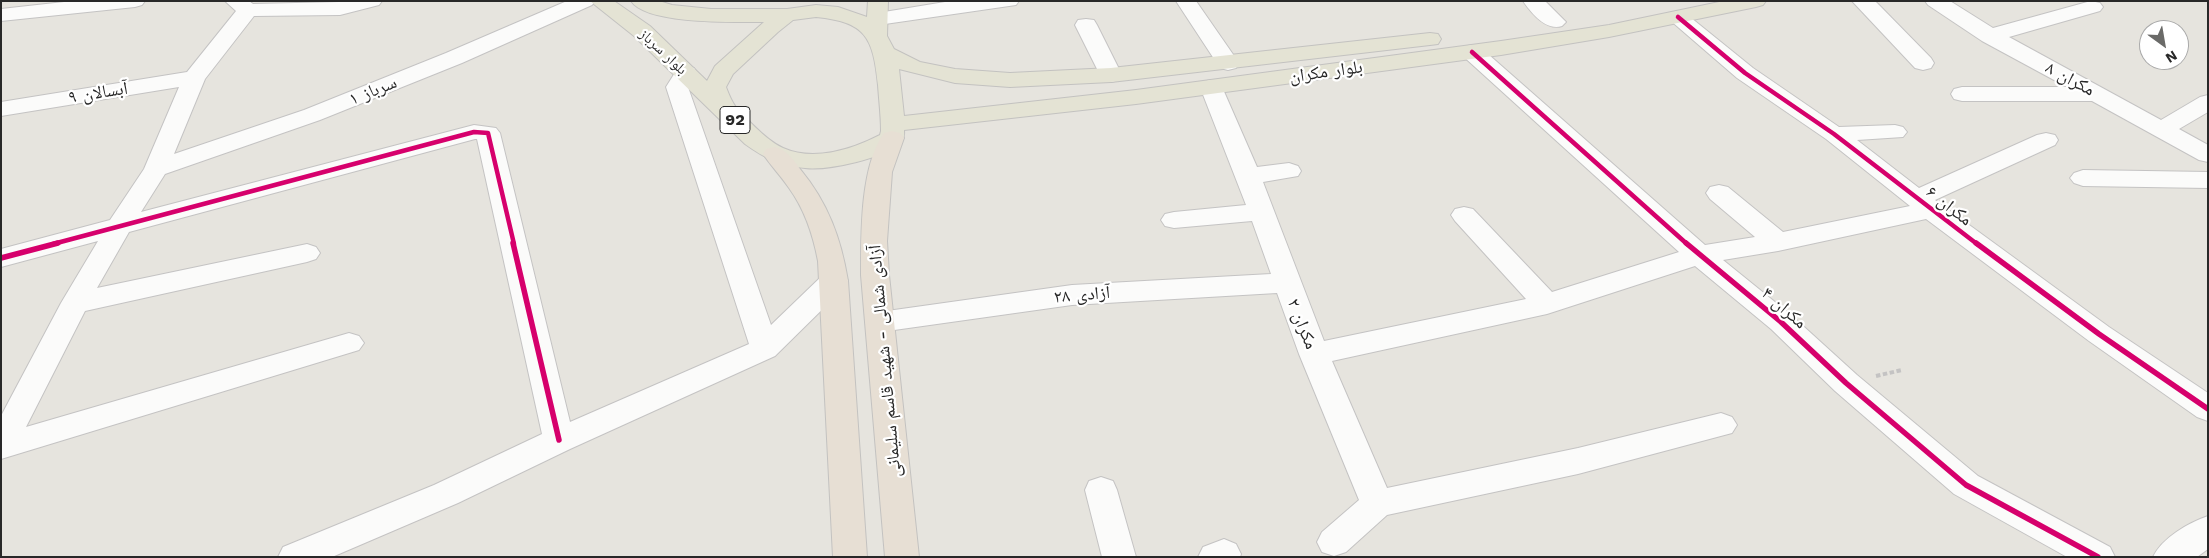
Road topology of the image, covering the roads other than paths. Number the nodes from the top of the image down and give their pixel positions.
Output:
1 (135, 1) edge
2 (372, 1) edge
3 (585, 1) edge
4 (600, 1) edge
5 (641, 1) edge
6 (1009, 1) edge
7 (1186, 1) edge
8 (1533, 1) edge
9 (1756, 1) edge
10 (1862, 1) edge
11 (1935, 1) edge
12 (242, 6) edge
13 (821, 6) edge
14 (2093, 7) dead end
15 (1669, 9) edge
16 (1, 15) edge
17 (787, 15) junction
18 (1555, 22) junction
19 (1086, 26) dead end
20 (880, 27) edge
21 (1990, 36) junction
22 (1472, 52) junction
23 (1228, 63) junction
24 (1923, 63) dead end
25 (686, 73) junction
26 (1111, 75) junction
27 (1080, 77) junction
28 (194, 78) junction
29 (1211, 87) junction
30 (1962, 94) dead end
31 (2098, 94) junction
32 (2208, 102) edge
33 (1082, 103) junction
34 (722, 108) junction
35 (1, 109) edge
36 (2162, 129) junction
37 (893, 131) junction
38 (1895, 132) dead end
39 (1834, 134) junction
40 (2046, 140) dead end
41 (775, 154) junction
42 (2208, 155) edge
43 (156, 169) junction
44 (1289, 171) dead end
45 (1248, 176) junction
46 (2083, 178) dead end
47 (2208, 180) edge
48 (1719, 193) dead end
49 (1924, 204) junction
50 (1260, 212) junction
51 (1464, 215) dead end
52 (1174, 220) dead end
53 (119, 227) junction
54 (1778, 242) junction
55 (307, 253) dead end
56 (1699, 256) junction
57 (1, 258) edge
58 (834, 281) junction
59 (1286, 283) junction
60 (75, 303) junction
61 (1547, 304) junction
62 (880, 322) junction
63 (349, 344) dead end
64 (765, 348) junction
65 (1314, 354) junction
66 (2208, 409) edge
67 (1721, 425) dead end
68 (559, 440) junction
69 (1, 447) edge
70 (1101, 490) dead end
71 (1377, 504) junction
72 (2208, 530) edge
73 (1334, 542) dead end
74 (295, 557) edge
75 (850, 557) edge
76 (902, 557) edge
77 (1119, 557) edge
78 (2098, 557) edge
79 (2170, 557) edge

1 - 16 street
2 - 12 street
3 - 43 street, سرباز ۱
4 - 25 main road, بلوار سرباز / 92
5 - 17 main road, بلوار سرباز / 92
6 - 20 street
7 - 23 street
8 - 18 street
9 - 15 main road, بلوار مکران
10 - 24 street
11 - 21 street, مکران ۸
12 - 28 street
13 - 17 main road, 92
13 - 20 main road, 92
14 - 21 street
15 - 18 main road, بلوار مکران
15 - 22 main road, بلوار مکران
15 - 39 street, مکران ۶
17 - 34 main road, 92
18 - 23 main road, بلوار مکران
19 - 26 street
20 - 27 main road, بلوار مکران
20 - 37 main road
21 - 31 street, مکران ۸
22 - 29 main road, بلوار مکران
22 - 56 street, مکران ۴
23 - 26 main road, بلوار مکران
25 - 34 main road, بلوار سرباز / 92
25 - 64 street
26 - 27 main road, بلوار مکران
27 - 33 main road
28 - 35 street, آبسالان ۹
28 - 43 street
29 - 33 main road, بلوار مکران
29 - 45 street, مکران ۲
30 - 31 street
31 - 36 street, مکران ۸
32 - 36 street
33 - 37 main road, بلوار مکران
34 - 41 main road, 92
36 - 42 street, مکران ۸
37 - 41 main road, 92
37 - 62 highway, آزادی شمالی - شهید قاسم سلیمانی
38 - 39 street
39 - 49 street, مکران ۶
40 - 49 street
41 - 58 highway, 92
43 - 53 street
44 - 45 street
45 - 50 street, مکران ۲
46 - 47 street
48 - 54 street
49 - 54 street
49 - 66 street, مکران ۶
50 - 52 street
50 - 59 street, مکران ۲
51 - 61 street
53 - 57 street
53 - 60 street
53 - 68 street
54 - 56 street
55 - 60 street
56 - 61 street
56 - 78 street, مکران ۴
58 - 64 street
58 - 75 highway, 92
59 - 62 street, آزادی ۲۸
59 - 65 street, مکران ۲
60 - 69 street
61 - 65 street
62 - 76 highway, آزادی شمالی - شهید قاسم سلیمانی
63 - 69 street
64 - 68 street
65 - 71 street, مکران ۲
67 - 71 street
68 - 74 street
70 - 77 street
71 - 73 street
72 - 79 street

